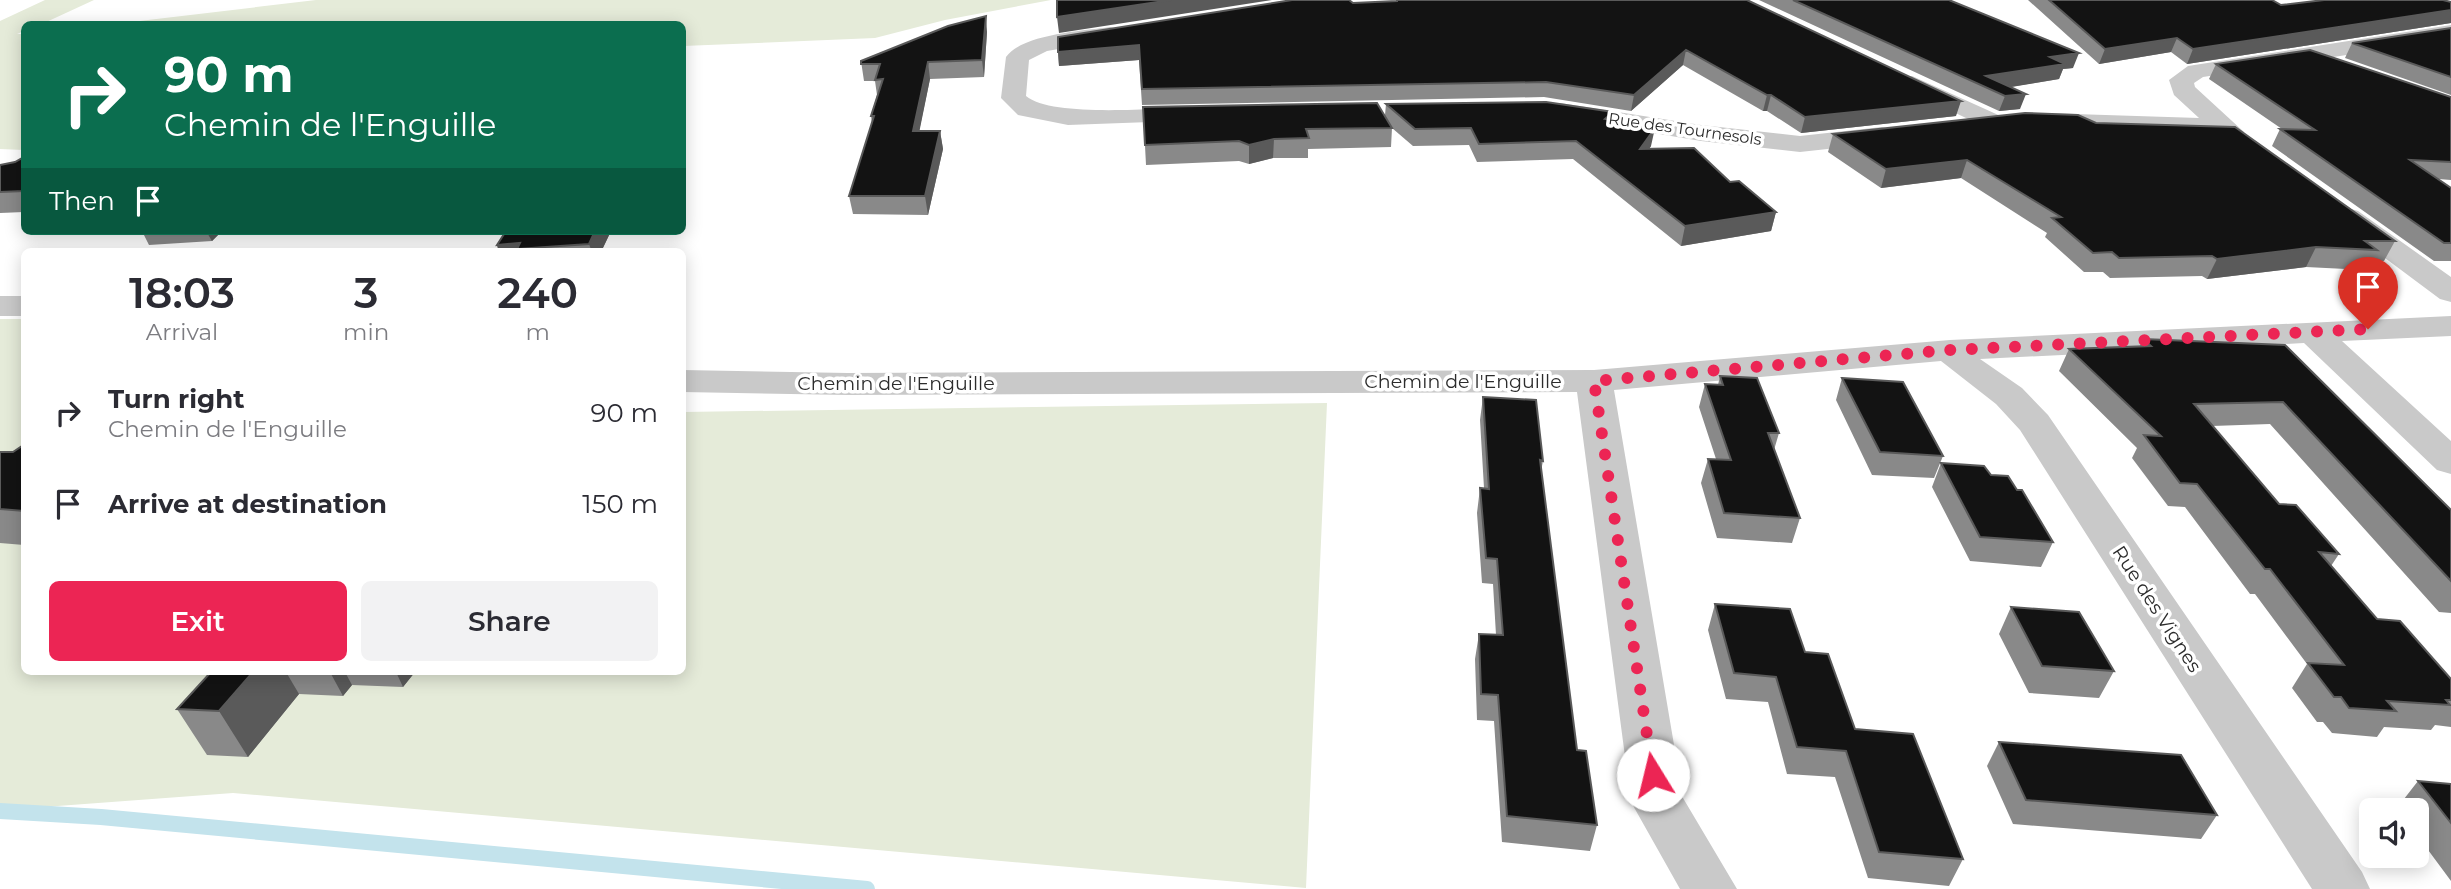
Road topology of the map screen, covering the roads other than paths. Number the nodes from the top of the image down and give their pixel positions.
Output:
1 (1132, 31) edge
2 (2451, 32) edge
3 (2306, 55) junction
4 (2346, 69) edge
5 (1897, 76) edge
6 (1531, 108) edge
7 (1218, 114) edge
8 (1996, 122) junction
9 (2223, 126) junction
10 (1944, 128) edge
11 (1905, 132) edge
12 (2255, 150) edge
13 (2332, 205) edge
14 (2451, 292) edge
15 (0, 306) edge
16 (21, 306) edge
17 (2451, 326) edge
18 (2312, 332) junction
19 (1950, 350) junction
20 (686, 381) edge
21 (1594, 381) junction
22 (2451, 462) edge
23 (1709, 889) edge
24 (2342, 889) edge

1 - 7 street
2 - 3 street
3 - 4 street
3 - 9 street
5 - 8 street
6 - 11 street, Rue des Tournesols
8 - 9 street
8 - 10 street
9 - 12 street
13 - 14 street
15 - 16 street
17 - 18 street, Chemin de l'Enguille
18 - 19 street, Chemin de l'Enguille
18 - 22 street
19 - 21 street, Chemin de l'Enguille
19 - 24 street, Rue des Vignes
20 - 21 street, Chemin de l'Enguille
21 - 23 street

